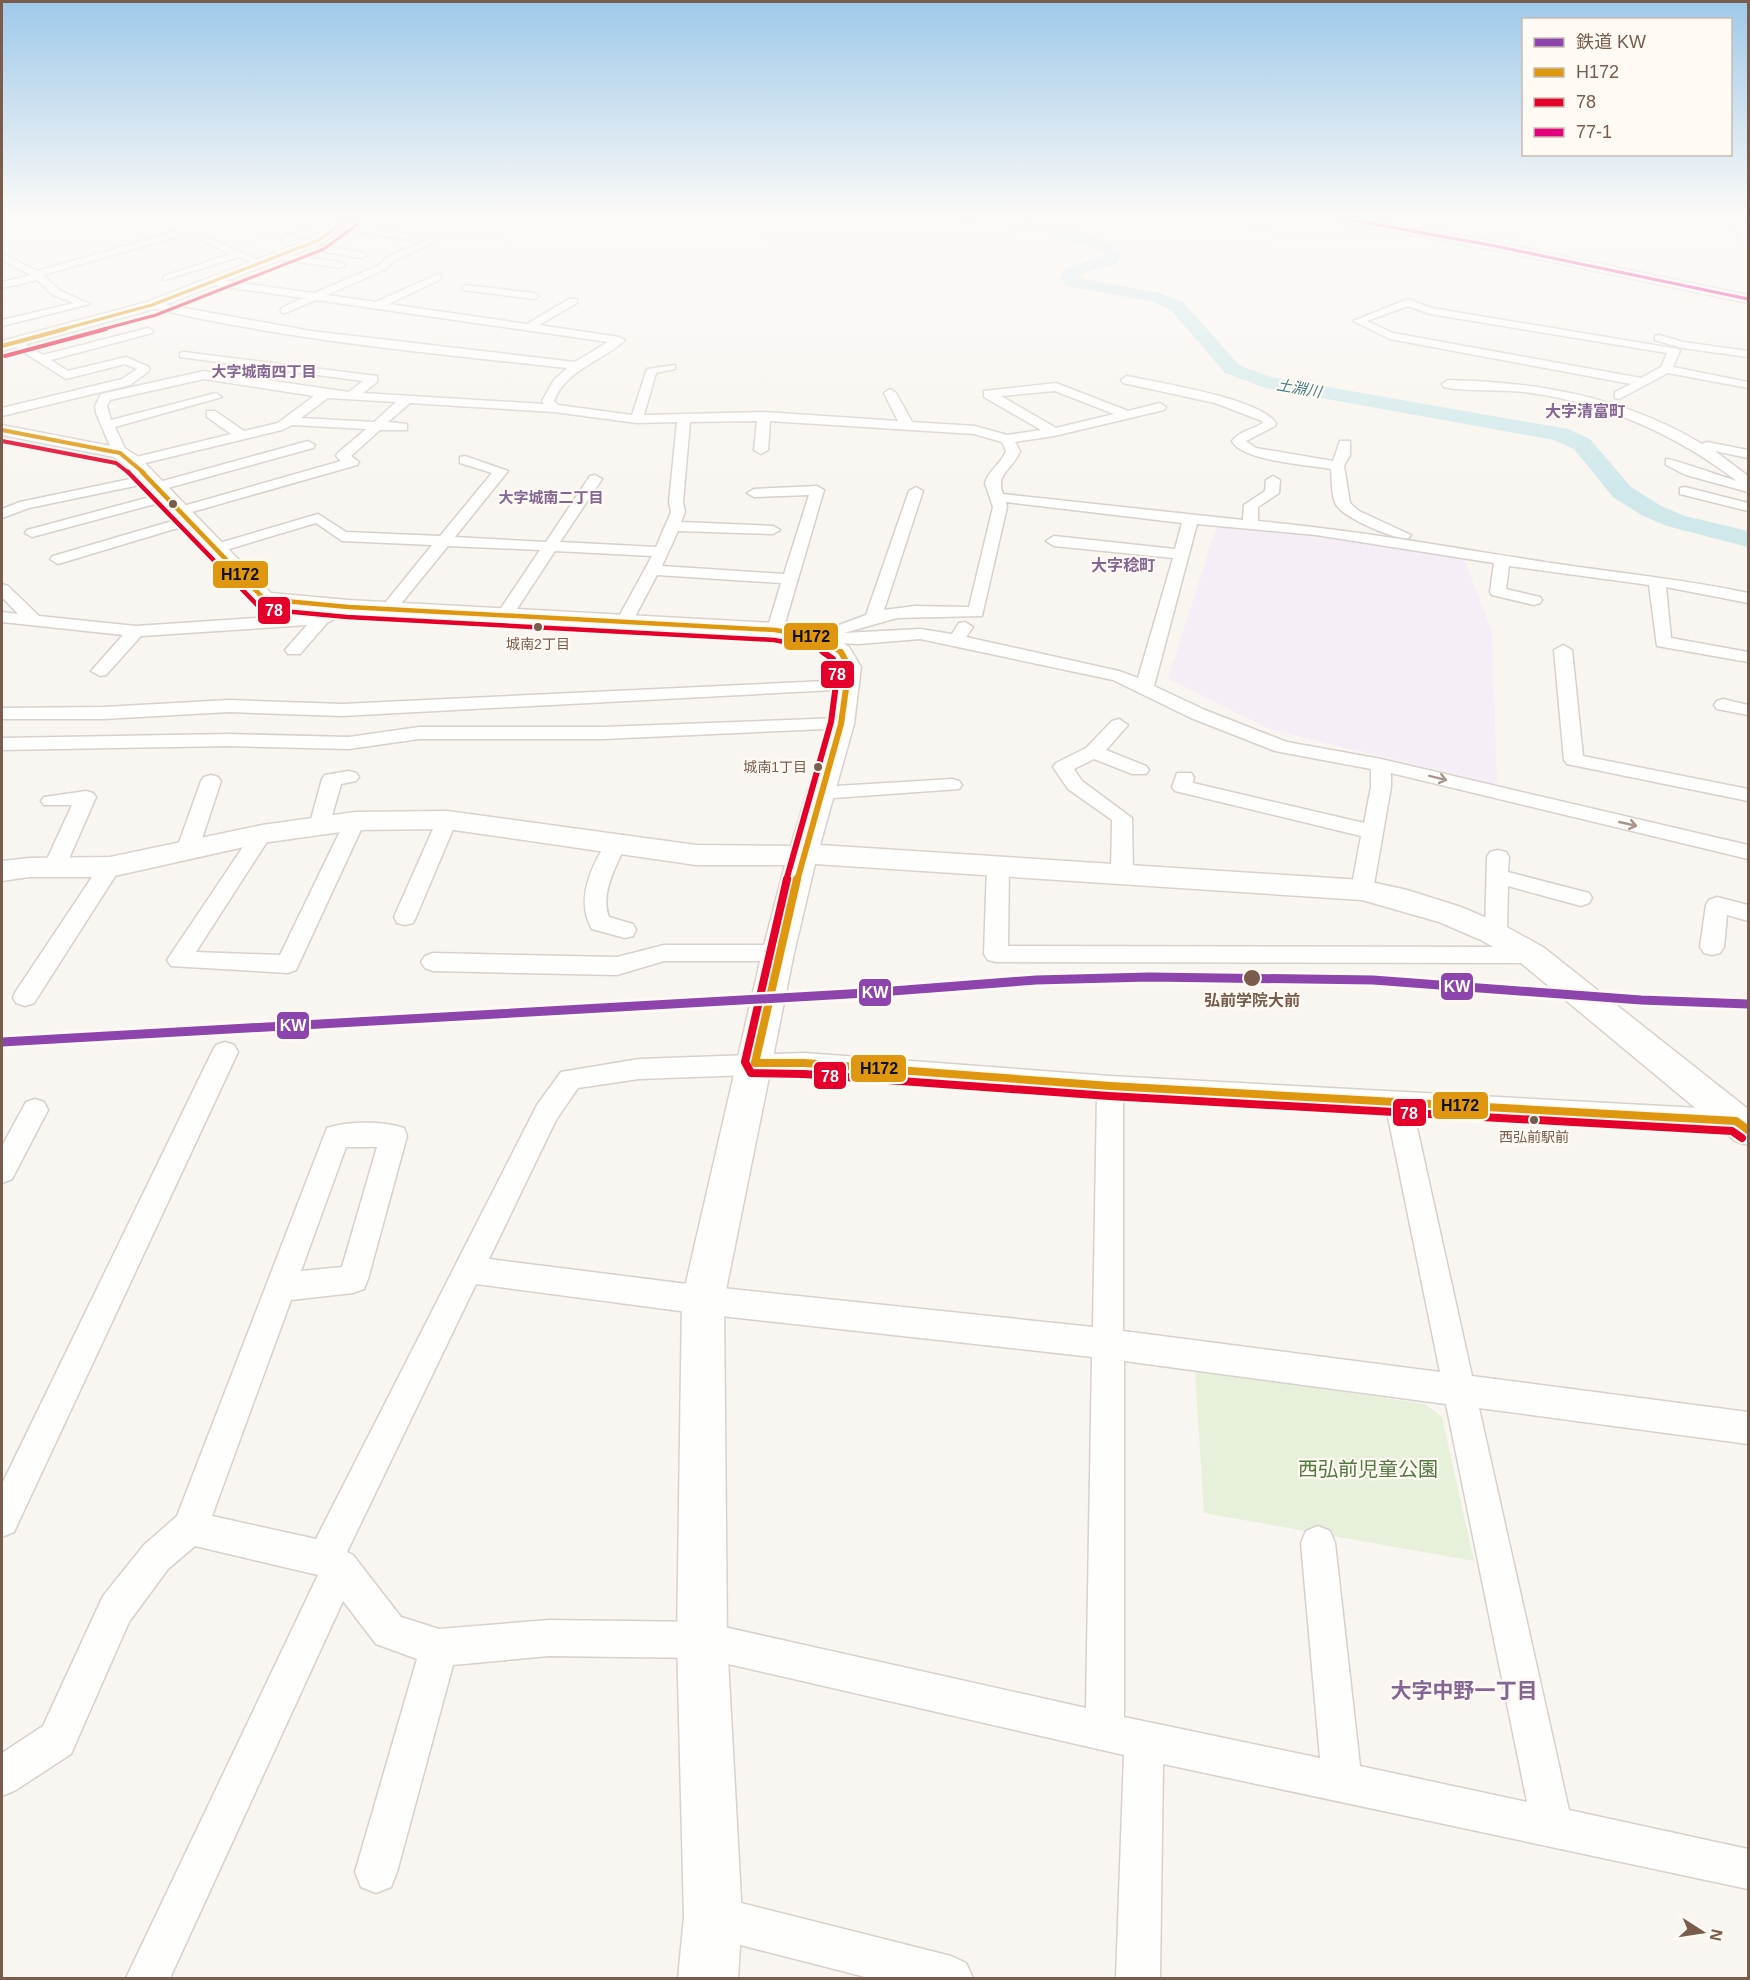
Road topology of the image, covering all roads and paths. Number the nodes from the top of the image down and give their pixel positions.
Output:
1 (66, 308) edge
2 (140, 308) edge
3 (168, 308) edge
4 (289, 308) edge
5 (355, 308) edge
6 (399, 308) edge
7 (471, 308) edge
8 (560, 308) edge
9 (1391, 308) edge
10 (1424, 308) edge
11 (1485, 308) edge
12 (405, 309) junction
13 (285, 310) dead end
14 (190, 313) junction
15 (343, 314) dead end
16 (436, 314) junction
17 (1457, 315) junction
18 (456, 316) junction
19 (386, 320) dead end
20 (2, 323) edge
21 (173, 323) dead end
22 (322, 324) dead end
23 (420, 324) dead end
24 (529, 327) junction
25 (367, 330) dead end
26 (148, 331) dead end
27 (298, 334) junction
28 (1441, 337) junction
29 (1596, 337) junction
30 (348, 340) junction
31 (277, 342) dead end
32 (1516, 342) junction
33 (16, 343) junction
34 (2, 346) edge
35 (1451, 347) junction
36 (1749, 354) edge
37 (184, 355) dead end
38 (41, 359) junction
39 (1440, 360) dead end
40 (1582, 361) junction
41 (577, 366) junction
42 (671, 367) dead end
43 (1666, 369) junction
44 (1127, 380) dead end
45 (126, 382) junction
46 (1642, 382) junction
47 (1448, 384) dead end
48 (1749, 385) edge
49 (890, 393) dead end
50 (325, 394) junction
51 (353, 394) junction
52 (1619, 395) dead end
53 (105, 397) junction
54 (216, 397) dead end
55 (408, 398) junction
56 (1160, 407) dead end
57 (554, 408) junction
58 (2, 412) edge
59 (211, 414) dead end
60 (1127, 415) junction
61 (764, 416) junction
62 (684, 418) junction
63 (638, 419) junction
64 (289, 421) junction
65 (106, 425) junction
66 (376, 426) junction
67 (907, 426) junction
68 (402, 427) dead end
69 (2, 430) edge
70 (1054, 432) junction
71 (241, 435) junction
72 (1007, 439) junction
73 (1694, 443) junction
74 (1345, 444) dead end
75 (308, 445) dead end
76 (761, 450) dead end
77 (1749, 454) edge
78 (127, 458) junction
79 (465, 460) dead end
80 (1671, 462) dead end
81 (1337, 466) junction
82 (595, 479) dead end
83 (1273, 480) dead end
84 (1749, 482) edge
85 (1749, 488) edge
86 (916, 491) dead end
87 (1685, 491) dead end
88 (754, 493) dead end
89 (996, 497) junction
90 (167, 499) junction
91 (1749, 507) edge
92 (2, 514) edge
93 (1191, 519) junction
94 (1250, 524) junction
95 (675, 526) junction
96 (773, 530) dead end
97 (32, 533) dead end
98 (441, 541) junction
99 (1054, 541) dead end
100 (1406, 543) junction
101 (550, 546) junction
102 (214, 549) junction
103 (662, 552) junction
104 (1182, 554) junction
105 (58, 559) dead end
106 (1502, 559) junction
107 (653, 570) junction
108 (789, 579) junction
109 (1657, 580) junction
110 (2, 589) edge
111 (1749, 598) edge
112 (1534, 600) dead end
113 (348, 608) junction
114 (389, 608) junction
115 (976, 612) junction
116 (505, 614) junction
117 (874, 615) junction
118 (2, 616) edge
119 (33, 619) junction
120 (321, 619) junction
121 (624, 622) junction
122 (775, 630) junction
123 (136, 631) junction
124 (821, 638) junction
125 (956, 640) junction
126 (1563, 650) dead end
127 (294, 651) dead end
128 (1749, 657) edge
129 (100, 671) dead end
130 (846, 685) junction
131 (1145, 687) junction
132 (1723, 705) dead end
133 (1749, 710) edge
134 (2, 714) edge
135 (841, 724) junction
136 (1119, 725) dead end
137 (2, 744) edge
138 (1093, 752) junction
139 (1382, 765) junction
140 (1139, 770) dead end
141 (349, 777) dead end
142 (1184, 777) dead end
143 (211, 781) dead end
144 (952, 784) dead end
145 (820, 793) junction
146 (1749, 795) edge
147 (51, 801) dead end
148 (355, 820) junction
149 (447, 820) junction
150 (320, 824) junction
151 (1373, 832) junction
152 (262, 834) junction
153 (615, 846) junction
154 (187, 851) junction
155 (1749, 852) edge
156 (803, 854) junction
157 (998, 866) junction
158 (110, 867) junction
159 (54, 868) junction
160 (2, 871) edge
161 (1122, 873) junction
162 (1362, 890) junction
163 (1581, 898) dead end
164 (1749, 913) edge
165 (405, 917) dead end
166 (625, 930) dead end
167 (1496, 932) junction
168 (1712, 947) dead end
169 (778, 952) junction
170 (1532, 955) junction
171 (433, 962) dead end
172 (26, 997) dead end
173 (225, 1052) dead end
174 (755, 1063) junction
175 (1110, 1086) junction
176 (1398, 1102) junction
177 (35, 1110) dead end
178 (1742, 1126) edge
179 (2, 1172) edge
180 (469, 1269) junction
181 (282, 1287) junction
182 (703, 1300) junction
183 (1108, 1344) junction
184 (1460, 1392) junction
185 (1749, 1428) edge
186 (2, 1520) edge
187 (190, 1528) junction
188 (1318, 1543) dead end
189 (333, 1564) junction
190 (702, 1640) junction
191 (439, 1648) junction
192 (1105, 1732) junction
193 (1144, 1740) junction
194 (2, 1776) edge
195 (1342, 1782) junction
196 (1552, 1827) junction
197 (1749, 1869) edge
198 (376, 1872) dead end
199 (713, 1917) junction
200 (148, 1978) edge
201 (708, 1978) edge
202 (951, 1978) edge
203 (1138, 1978) edge

1 - 20 street
2 - 33 street
3 - 14 street
4 - 13 street
5 - 15 street
6 - 12 street
7 - 18 street
8 - 24 street
9 - 28 street
10 - 17 street
11 - 36 street
12 - 16 street
12 - 19 street
14 - 21 street
14 - 27 street
16 - 18 street
16 - 23 street
17 - 28 street
17 - 32 street
18 - 24 street
22 - 27 street
24 - 41 street
25 - 30 street
26 - 38 street
27 - 30 street
27 - 31 street
28 - 35 street
29 - 32 street
29 - 40 street
29 - 43 street
30 - 41 street
32 - 35 street
32 - 40 street
33 - 34 street
33 - 38 street
35 - 39 street
37 - 51 street
38 - 45 street
40 - 46 street
41 - 57 street
42 - 63 street
43 - 46 street
43 - 48 street
44 - 81 street
45 - 53 street
45 - 58 street
46 - 52 street
47 - 73 street
49 - 67 street
50 - 51 street
50 - 53 street
50 - 64 street
51 - 55 street
53 - 65 street
54 - 65 street
55 - 57 street
55 - 66 street
56 - 60 street
57 - 63 street
59 - 71 street
60 - 70 street
60 - 70 street
61 - 62 street
61 - 67 street
61 - 76 street
62 - 63 street
62 - 95 street
64 - 66 street
64 - 71 street
65 - 78 street
66 - 68 street
66 - 90 street
67 - 72 street
69 - 78 street
70 - 72 street
71 - 78 street
72 - 89 street
73 - 77 street
73 - 84 street
74 - 81 street
75 - 90 street
78 - 90 street
79 - 98 street
80 - 85 street
81 - 100 street
82 - 101 street
83 - 94 street
86 - 117 street
87 - 91 street
88 - 108 street
89 - 93 street
89 - 115 street
90 - 92 street
90 - 97 street
90 - 102 street
90 - 105 street
93 - 94 street
93 - 104 street
94 - 100 street
95 - 96 street
95 - 103 street
98 - 101 street
98 - 102 street
98 - 114 street
99 - 104 street
100 - 106 street
101 - 103 street
101 - 116 street
102 - 113 street
103 - 107 street
104 - 131 street
106 - 109 street
106 - 112 street
107 - 108 street
107 - 121 street
108 - 122 street
109 - 111 street
109 - 128 street
110 - 119 street
113 - 114 street
113 - 120 street
114 - 116 street
115 - 117 street
115 - 125 street
116 - 121 street
117 - 124 street
118 - 119 street
119 - 123 street
120 - 123 street
120 - 127 street
121 - 122 street
122 - 124 street
123 - 129 street
124 - 125 street
124 - 130 street
125 - 131 street
126 - 146 street
130 - 134 street
130 - 135 street
131 - 139 street
132 - 133 street
135 - 137 street
135 - 145 street
136 - 138 street
138 - 140 street
138 - 161 street
139 - 151 street
139 -> 155 street
141 - 150 street
142 - 151 street
143 - 154 street
144 - 145 street
145 - 156 street
147 - 159 street
148 - 149 street
148 - 150 street
148 - 152 street
149 - 153 street
149 - 165 street
150 - 152 street
151 - 162 street
152 - 154 street
153 - 156 street
153 - 166 street
154 - 158 street
156 - 157 street
156 - 169 street
157 - 161 street
157 - 170 street
158 - 159 street
158 - 172 street
159 - 160 street
161 - 162 street
162 - 167 street
163 - 167 street
164 - 168 street
167 - 170 street
169 - 171 street
169 - 174 street
170 - 178 street
173 - 186 street
174 - 175 street
174 - 180 street
174 - 182 street
175 - 176 street
175 - 183 street
176 - 178 street
176 - 184 street
177 - 179 street
180 - 182 street
180 - 189 street
181 - 181 street
181 - 187 street
182 - 183 street
182 - 190 street
183 - 184 street
183 - 192 street
184 - 185 street
184 - 196 street
187 - 189 street
187 - 194 street
188 - 195 street
189 - 191 street
189 - 200 street
190 - 191 street
190 - 192 street
190 - 199 street
191 - 198 street
192 - 193 street
193 - 195 street
193 - 203 street
195 - 196 street
196 - 197 street
199 - 201 street
199 - 202 street

